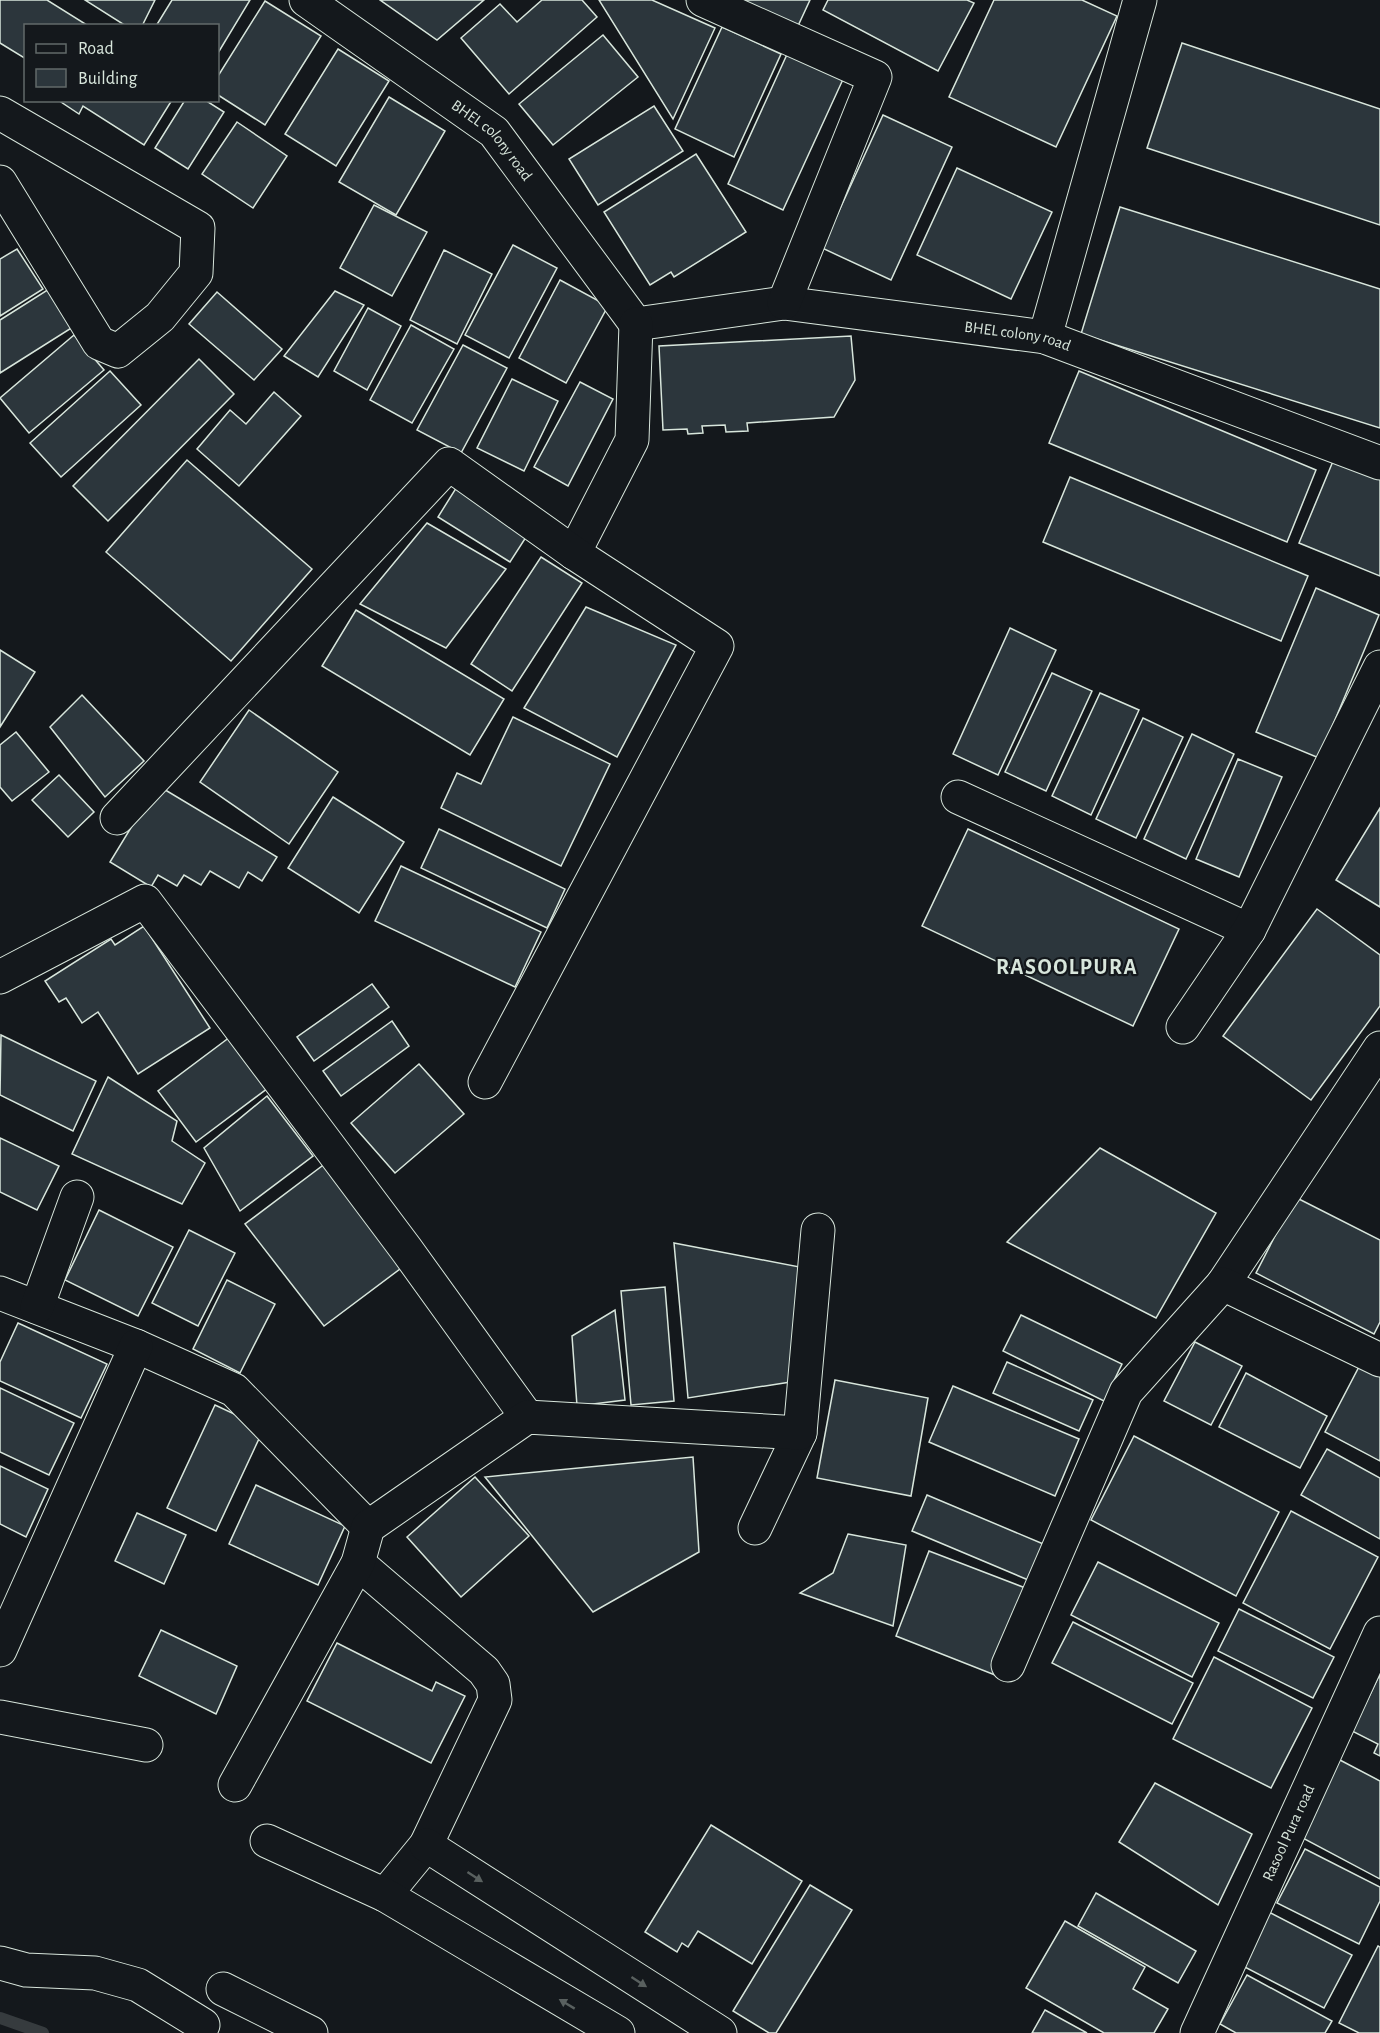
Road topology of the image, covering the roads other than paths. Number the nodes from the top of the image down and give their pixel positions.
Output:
1 (703, 0) edge
2 (1140, 0) edge
3 (312, 2) edge
4 (0, 113) edge
5 (0, 182) edge
6 (784, 303) junction
7 (636, 324) junction
8 (1045, 337) junction
9 (1380, 463) edge
10 (574, 553) junction
11 (1380, 667) edge
12 (958, 797) dead end
13 (117, 818) dead end
14 (1249, 930) junction
15 (0, 977) edge
16 (1183, 1027) dead end
17 (1380, 1048) edge
18 (485, 1082) dead end
19 (77, 1197) dead end
20 (819, 1230) dead end
21 (1222, 1284) junction
22 (0, 1293) edge
23 (37, 1306) junction
24 (136, 1346) junction
25 (1380, 1360) edge
26 (527, 1417) junction
27 (800, 1433) junction
28 (368, 1527) junction
29 (755, 1528) dead end
30 (358, 1563) junction
31 (1380, 1633) edge
32 (0, 1650) edge
33 (1008, 1665) dead end
34 (0, 1717) edge
35 (146, 1745) dead end
36 (235, 1785) dead end
37 (267, 1841) dead end
38 (426, 1845) junction
39 (385, 1895) junction
40 (0, 1963) edge
41 (223, 1989) dead end
42 (203, 2025) dead end
43 (311, 2033) edge
44 (618, 2033) edge
45 (720, 2033) edge
46 (1197, 2033) edge

1 - 6 street
2 - 8 street
3 - 7 street, BHEL colony road
4 - 5 street
6 - 7 street, BHEL colony road
6 - 8 street, BHEL colony road
7 - 10 street
8 - 9 street, BHEL colony road
10 - 13 street
10 - 18 street
11 - 14 street
12 - 14 street
14 - 16 street
15 - 26 street
17 - 21 street
19 - 23 street
20 - 27 street
21 - 25 street
21 - 33 street
22 - 23 street
23 - 24 street
24 - 28 street
24 - 32 street
26 - 27 street
26 - 28 street
27 - 29 street
28 - 30 street
30 - 36 street
30 - 38 street
31 - 46 street, Rasool Pura road
34 - 35 street
37 - 39 street
38 - 39 street
38 -> 45 street
44 -> 39 street
40 - 42 street
41 - 43 street

